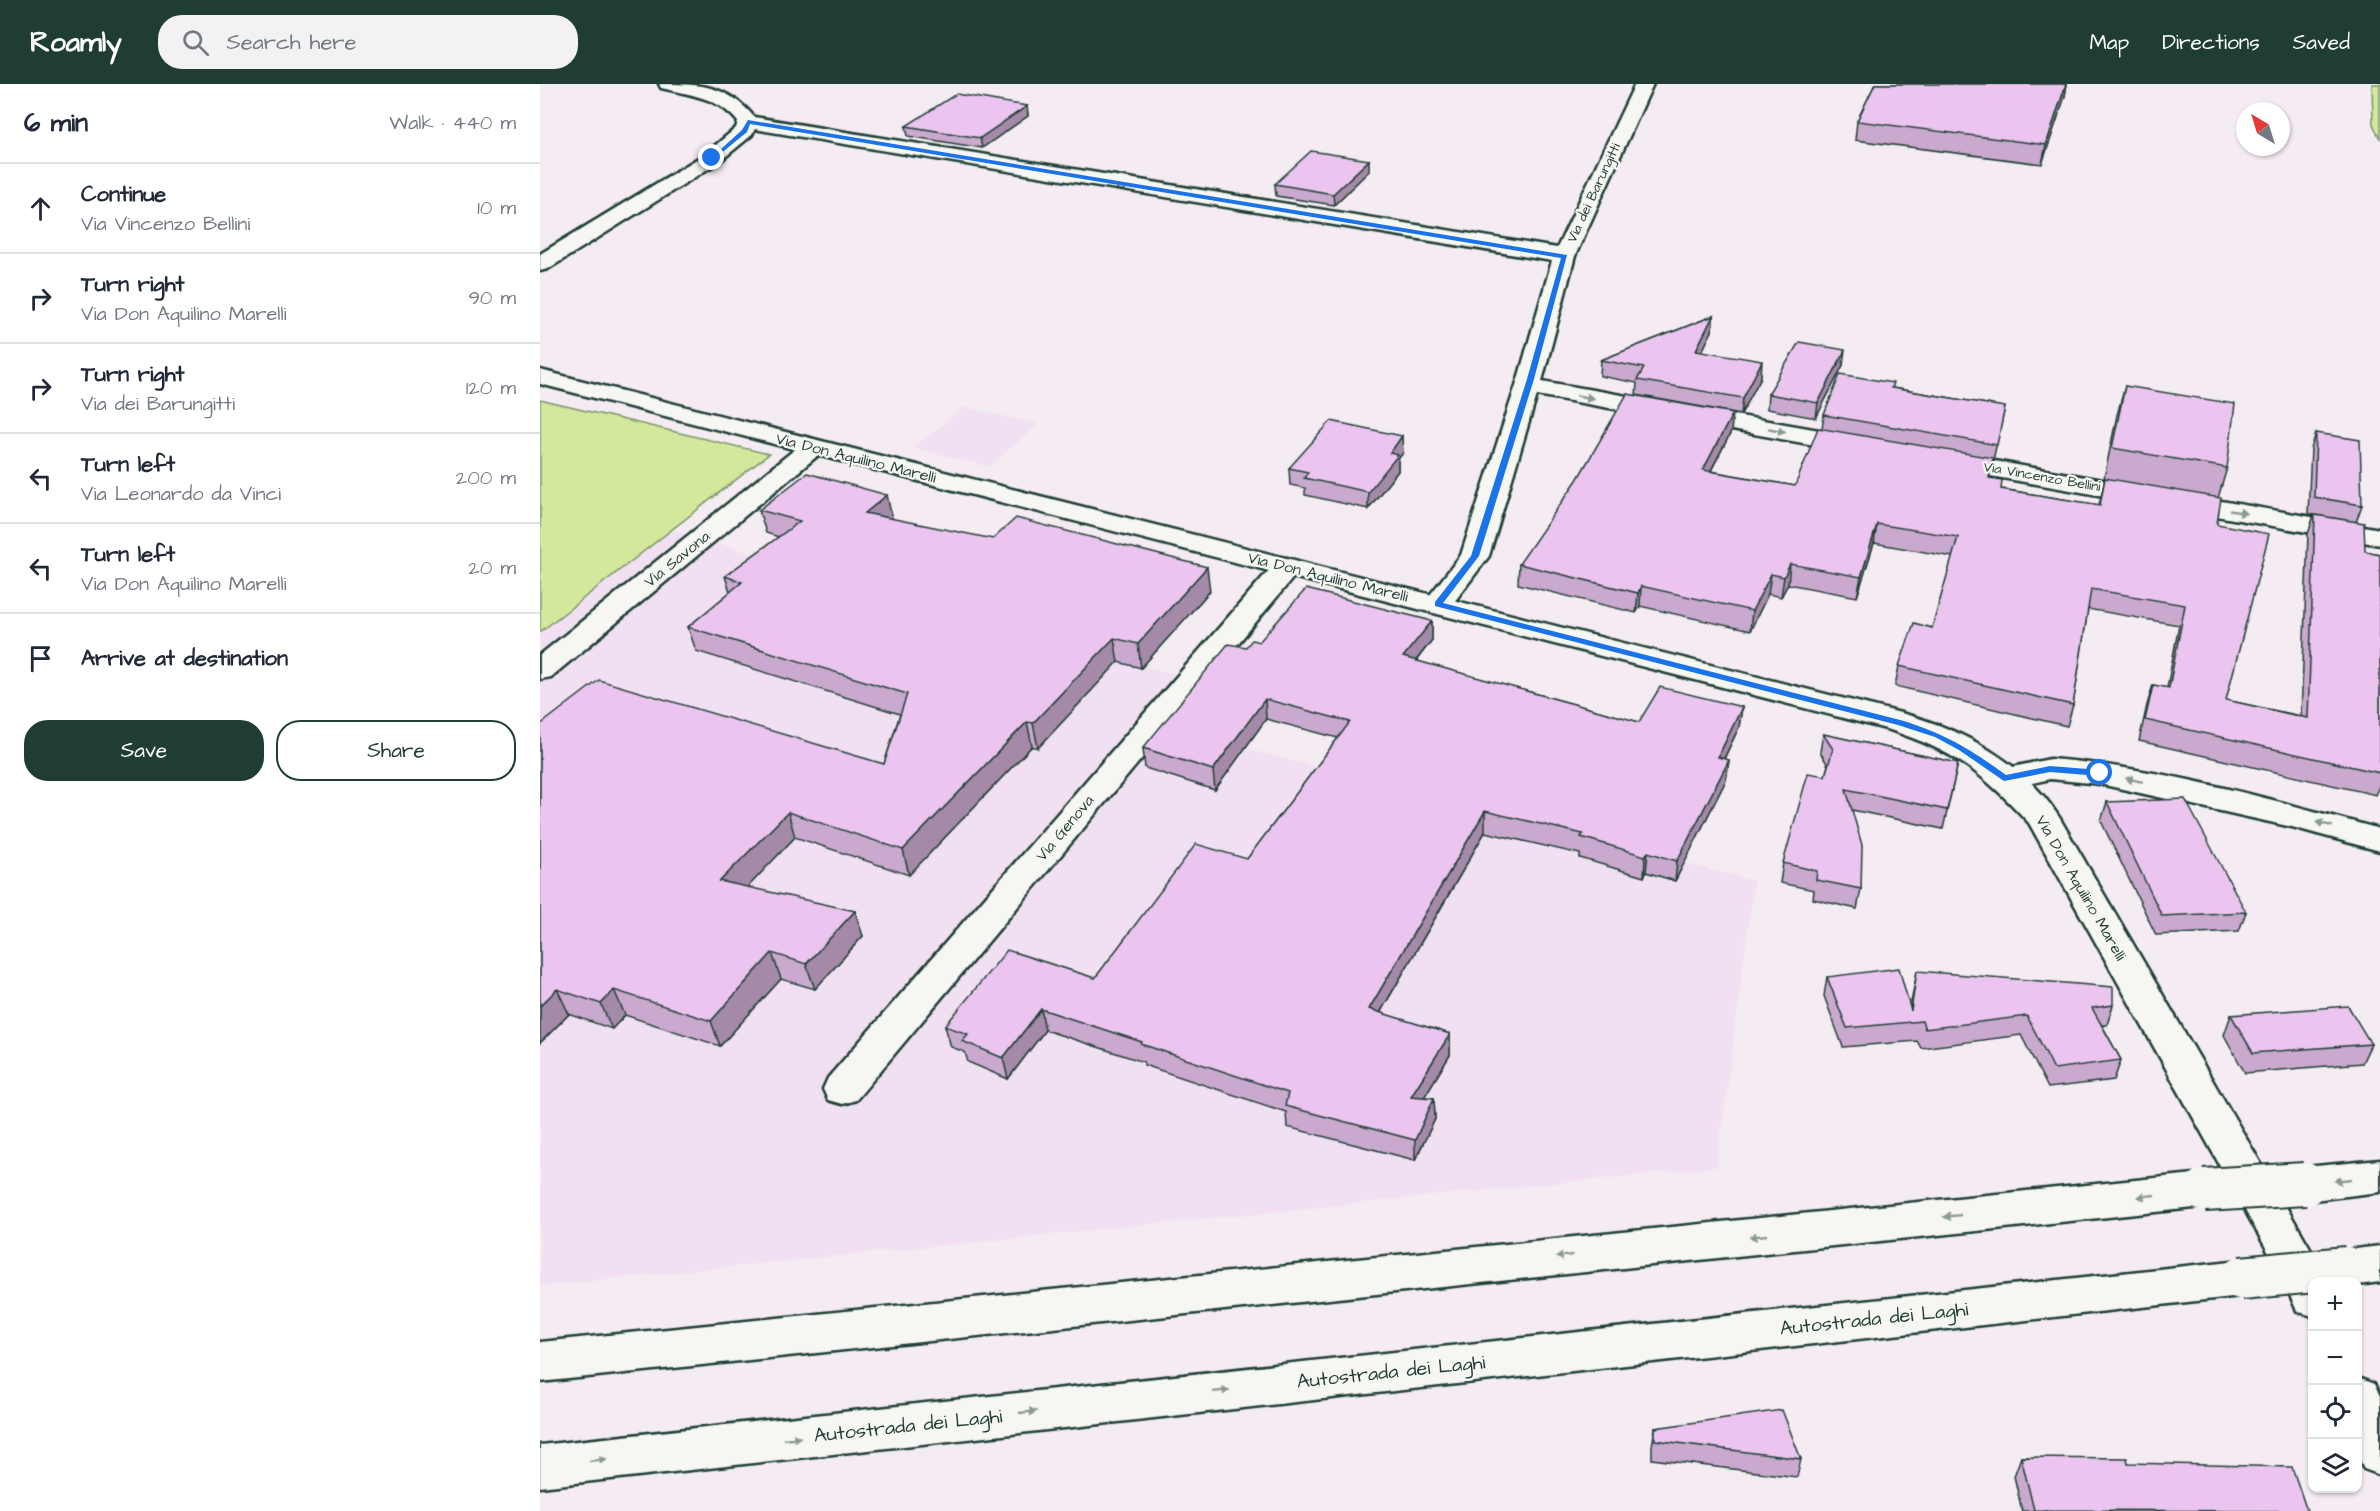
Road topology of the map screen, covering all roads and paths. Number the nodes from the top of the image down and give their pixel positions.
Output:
1 (668, 84) edge
2 (1644, 84) edge
3 (748, 122) junction
4 (1564, 256) junction
5 (540, 264) edge
6 (540, 377) edge
7 (1527, 386) junction
8 (813, 447) junction
9 (1878, 448) edge
10 (1924, 456) edge
11 (2380, 537) edge
12 (1287, 567) junction
13 (1438, 604) junction
14 (540, 670) edge
15 (2006, 778) junction
16 (2380, 840) edge
17 (842, 1089) dead end
18 (2380, 1176) edge
19 (2363, 1266) edge
20 (2308, 1287) edge
21 (540, 1362) edge
22 (2362, 1408) edge
23 (2380, 1454) edge
24 (540, 1466) edge

1 - 3 main road
2 - 4 main road, Via dei Barungitti
3 - 4 main road
3 - 5 main road
4 - 7 main road, Via dei Barungitti
6 - 8 main road, Via Don Aquilino Marelli
7 -> 9 main road
7 - 13 main road, Via dei Barungitti
8 - 12 main road, Via Don Aquilino Marelli
8 - 14 main road, Via Savona
10 -> 11 main road, Via Vincenzo Bellini
12 - 13 main road, Via Don Aquilino Marelli
12 - 17 main road, Via Genova
13 - 15 main road, Via Don Aquilino Marelli
16 -> 15 main road
15 - 20 main road, Via Don Aquilino Marelli
18 -> 21 main road, bridge
24 -> 19 main road, Autostrada dei Laghi, bridge
22 - 23 main road

